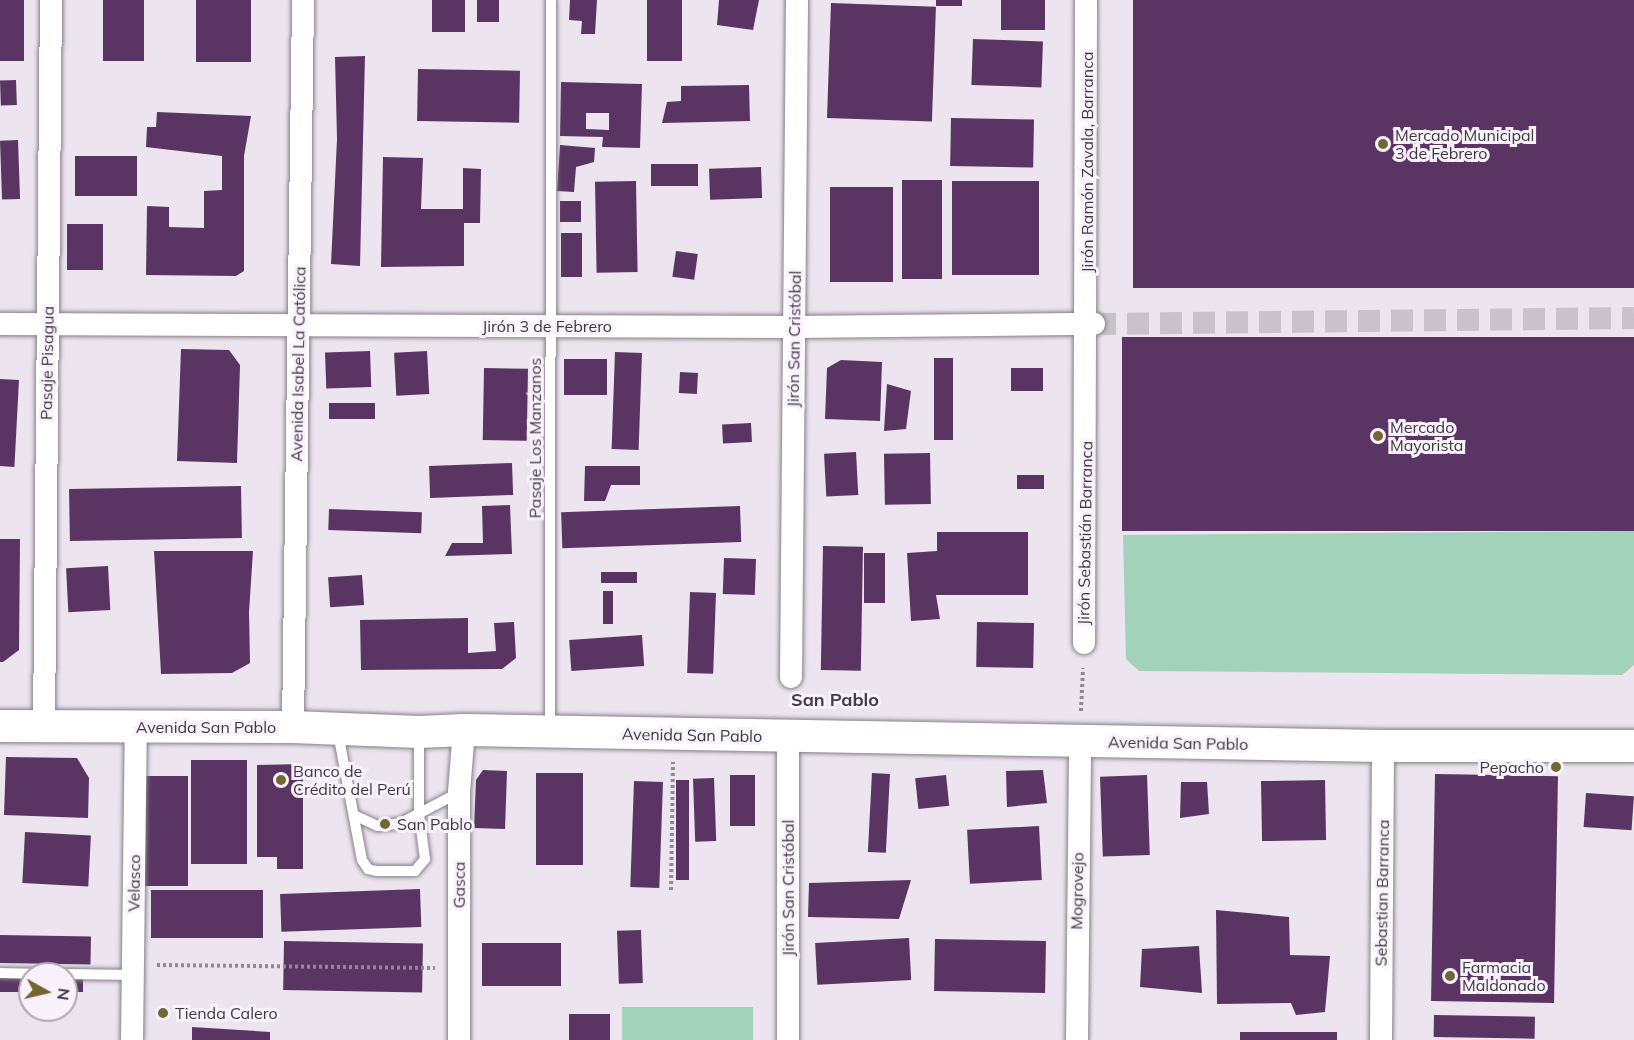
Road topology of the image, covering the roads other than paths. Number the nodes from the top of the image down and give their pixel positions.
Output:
1 (51, 0) edge
2 (303, 0) edge
3 (551, 0) edge
4 (798, 0) edge
5 (1086, 0) edge
6 (0, 324) edge
7 (47, 324) junction
8 (1090, 324) junction
9 (299, 325) junction
10 (550, 326) junction
11 (794, 327) junction
12 (1084, 644) road end
13 (791, 677) dead end
14 (0, 726) edge
15 (44, 726) junction
16 (136, 726) junction
17 (293, 727) junction
18 (337, 729) junction
19 (464, 730) junction
20 (419, 732) junction
21 (550, 732) junction
22 (788, 737) junction
23 (1080, 742) junction
24 (1383, 746) junction
25 (1634, 746) edge
26 (459, 792) junction
27 (420, 814) junction
28 (354, 815) junction
29 (133, 970) junction
30 (0, 973) edge
31 (18, 973) edge
32 (78, 973) edge
33 (132, 1040) edge
34 (459, 1040) edge
35 (788, 1040) edge
36 (1077, 1040) edge
37 (1381, 1040) edge

1 - 7 street, Pasaje Pisagua
2 - 9 street, Avenida Isabel La Católica
3 - 10 lane, Pasaje Los Manzanos
4 - 11 street, Jirón San Cristóbal
5 - 8 street, Jirón Ramón Zavala, Barranca
6 - 7 street, Jirón 3 de Febrero
7 - 9 street, Jirón 3 de Febrero
7 - 15 street, Pasaje Pisagua
8 - 11 street, Jirón 3 de Febrero
8 - 12 street, Jirón Sebastián Barranca
9 - 10 street, Jirón 3 de Febrero
9 - 17 street, Avenida Isabel La Católica
10 - 11 street, Jirón 3 de Febrero
10 - 21 lane, Pasaje Los Manzanos
11 - 13 street, Jirón San Cristóbal
14 - 15 street, Avenida San Pablo
15 - 16 street, Avenida San Pablo
16 - 17 street, Avenida San Pablo
16 - 29 street, Velasco
17 - 18 street, Avenida San Pablo
18 - 20 street, Avenida San Pablo
18 - 28 lane
19 - 20 street, Avenida San Pablo
19 - 21 street, Avenida San Pablo
19 - 26 street, Gasca
20 - 27 lane
21 - 22 street, Avenida San Pablo
22 - 23 street, Avenida San Pablo
22 - 35 street, Jirón San Cristóbal
23 - 24 street, Avenida San Pablo
23 - 36 street, Mogrovejo
24 - 25 street, Avenida San Pablo
24 - 37 street, Sebastian Barranca
26 - 27 lane
26 - 34 street, Gasca
27 - 28 lane
27 - 28 lane
29 - 32 lane
29 - 33 street, Velasco
30 - 31 lane

